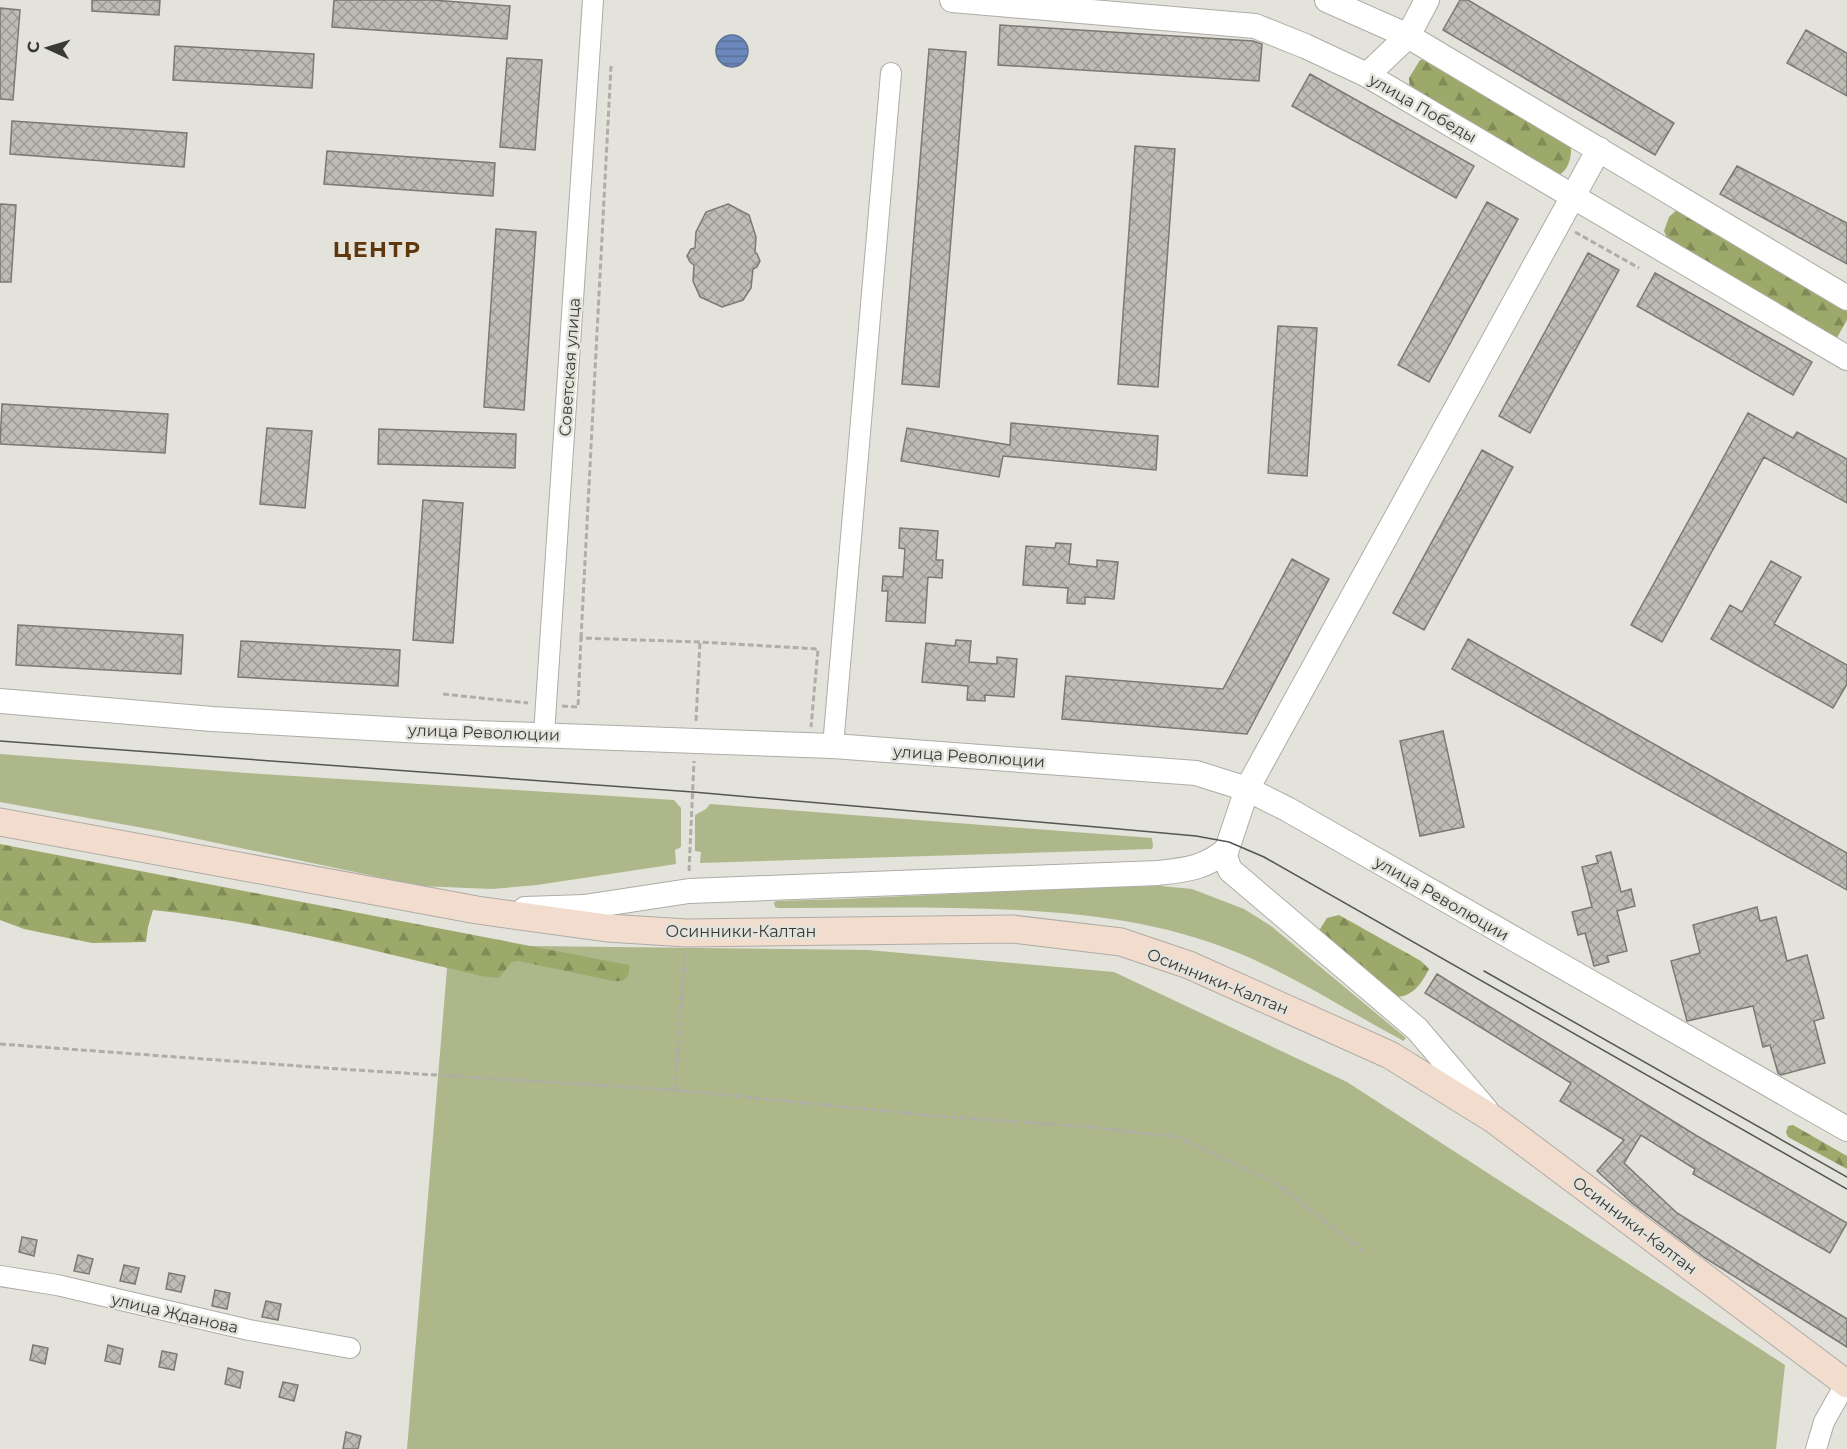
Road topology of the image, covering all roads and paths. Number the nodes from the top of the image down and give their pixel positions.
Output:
1 (593, 0) edge
2 (952, 0) edge
3 (1327, 0) edge
4 (1427, 0) edge
5 (1408, 36) junction
6 (611, 66) dead end
7 (891, 73) dead end
8 (1367, 75) junction
9 (1599, 149) junction
10 (1572, 196) junction
11 (1558, 222) junction
12 (1639, 268) dead end
13 (1847, 298) edge
14 (1847, 358) edge
15 (581, 638) junction
16 (700, 642) junction
17 (443, 694) dead end
18 (0, 701) edge
19 (546, 705) junction
20 (544, 734) junction
21 (834, 739) junction
22 (695, 741) junction
23 (1246, 789) junction
24 (0, 822) edge
25 (1227, 849) junction
26 (689, 891) junction
27 (477, 910) junction
28 (687, 933) junction
29 (0, 1044) edge
30 (675, 1090) junction
31 (1494, 1119) junction
32 (1847, 1129) edge
33 (1364, 1251) dead end
34 (0, 1276) edge
35 (350, 1348) dead end
36 (1847, 1384) edge
37 (1816, 1449) edge

1 - 19 street, Советская улица
2 - 8 street, улица Победы
3 - 5 street
4 - 5 street
5 - 8 street
5 - 9 street
6 - 15 path
7 - 21 street
8 - 10 street, улица Победы
9 - 10 street
9 - 13 street
10 - 11 street
10 - 14 street, улица Победы
11 - 12 path
11 - 23 street
15 - 16 path
15 - 19 path
16 - 21 path
16 - 22 path
17 - 19 path
18 - 20 street, улица Революции
19 - 20 street, Советская улица
20 - 22 street, улица Революции
21 - 22 street, улица Революции
21 - 23 street, улица Революции
22 - 26 path
23 - 25 street
23 - 32 street, улица Революции
24 - 27 main road, Осинники-Калтан
25 - 26 street
25 - 31 street
26 - 27 street
27 - 28 main road, Осинники-Калтан
28 - 30 path
28 - 31 main road, Осинники-Калтан
29 - 30 path
30 - 33 path
31 - 36 main road, Осинники-Калтан
34 - 35 street, улица Жданова
36 - 37 street

